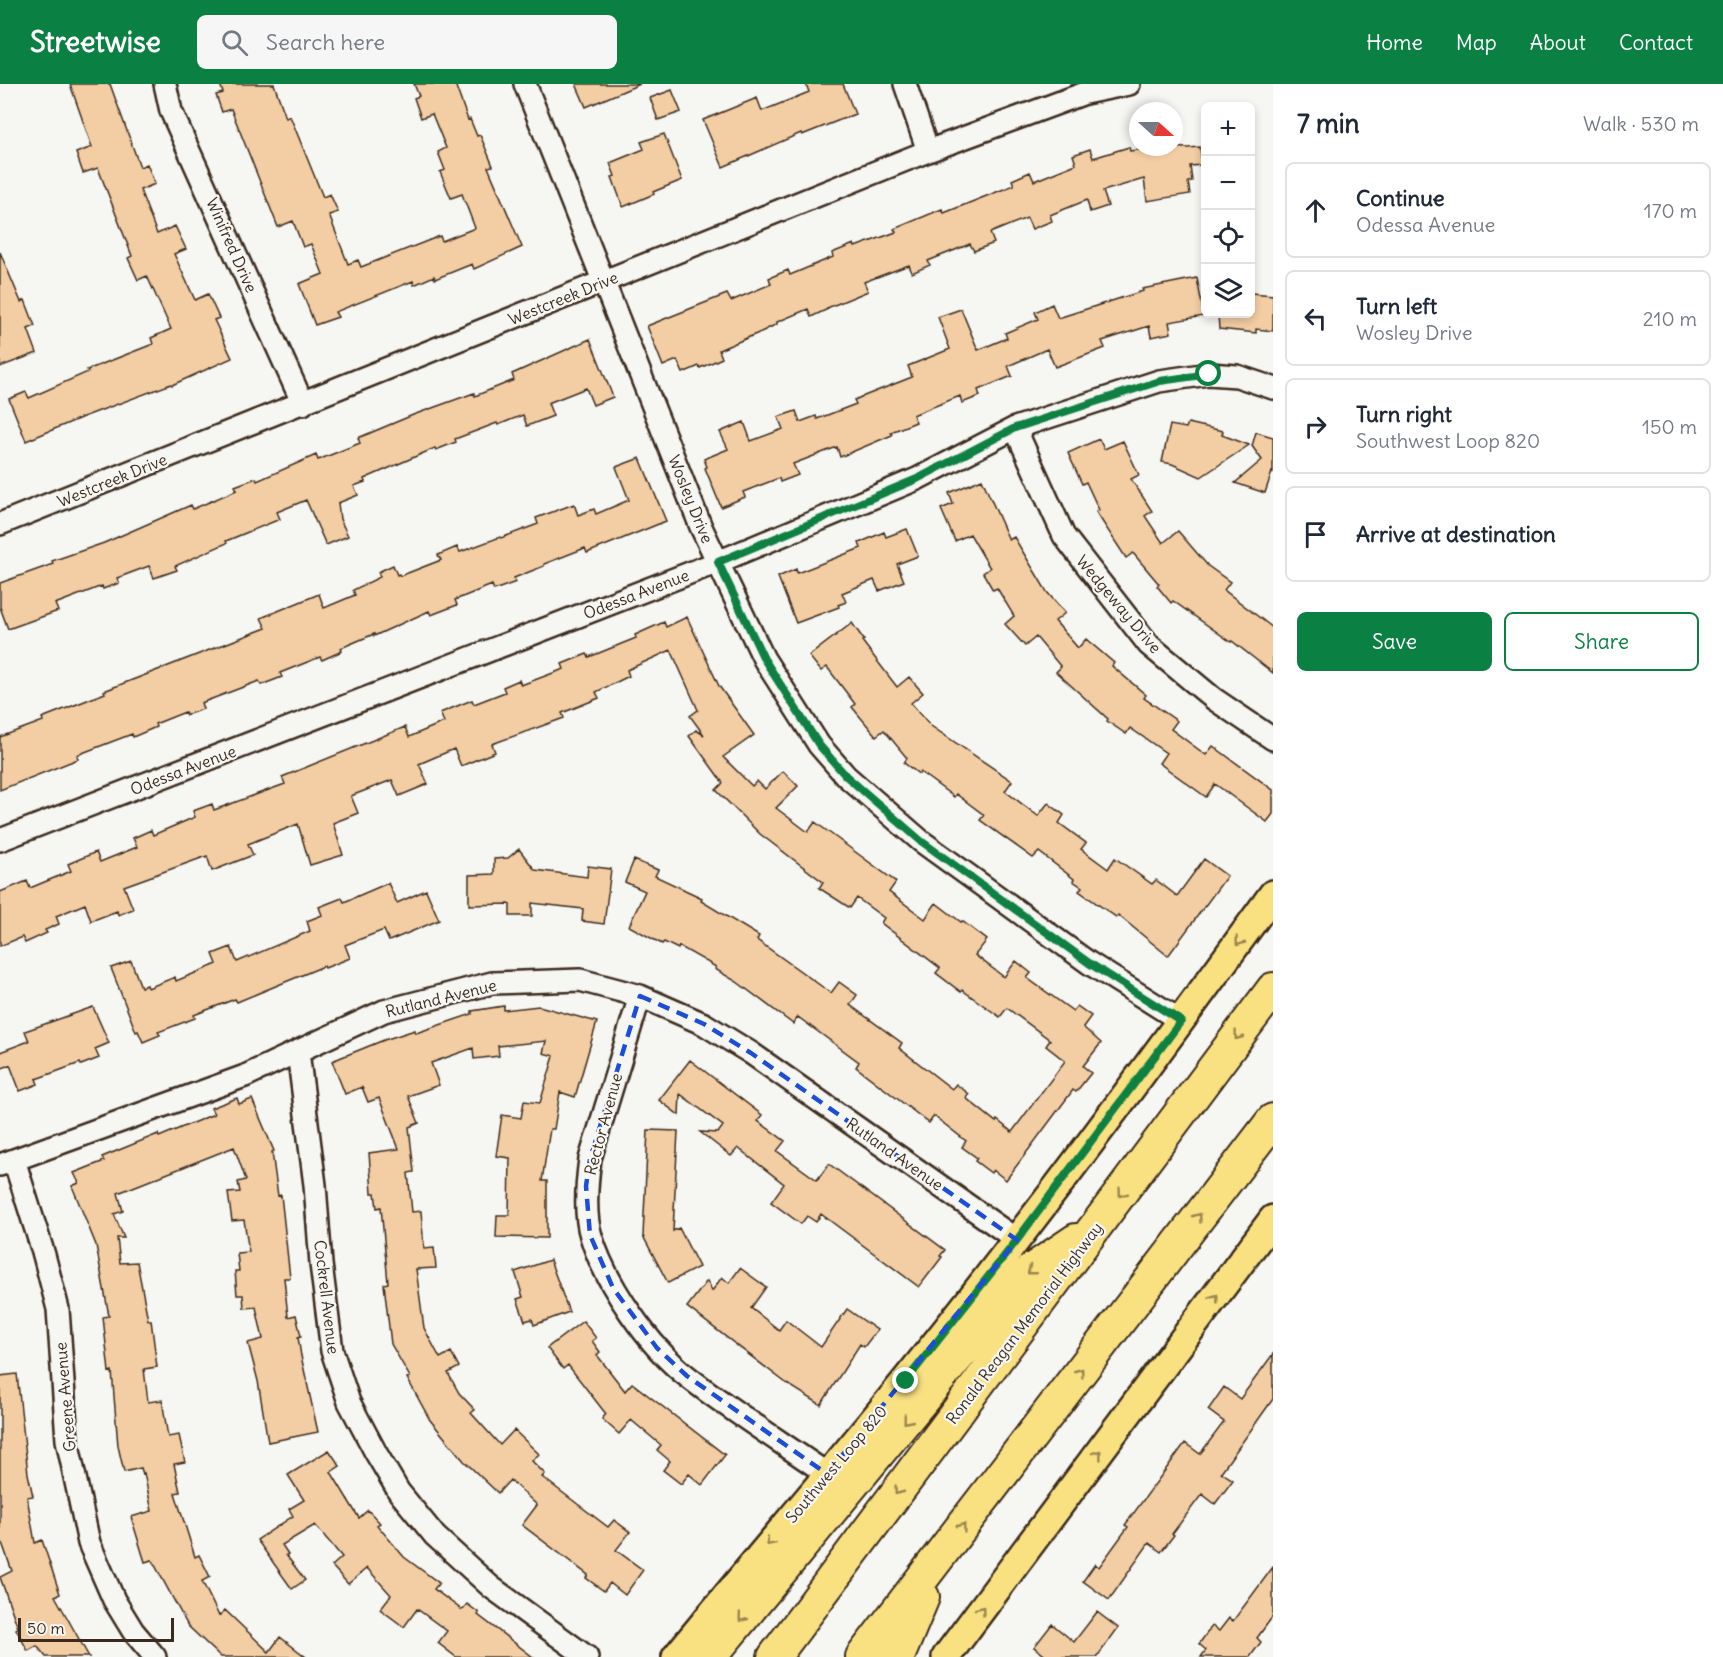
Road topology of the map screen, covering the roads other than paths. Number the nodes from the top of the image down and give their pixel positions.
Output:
1 (165, 84) edge
2 (525, 84) edge
3 (905, 84) edge
4 (1129, 84) edge
5 (928, 151) junction
6 (604, 281) junction
7 (1273, 388) edge
8 (303, 404) junction
9 (1015, 428) junction
10 (0, 524) edge
11 (718, 562) junction
12 (1273, 739) edge
13 (0, 840) edge
14 (1273, 894) edge
15 (1273, 989) edge
16 (640, 996) junction
17 (1181, 1021) junction
18 (298, 1052) junction
19 (1273, 1120) edge
20 (7, 1162) edge
21 (1273, 1219) edge
22 (1097, 1226) junction
23 (1017, 1240) junction
24 (827, 1474) junction
25 (939, 1557) junction
26 (155, 1657) edge
27 (587, 1657) edge
28 (676, 1657) edge
29 (710, 1657) edge
30 (774, 1657) edge
31 (862, 1657) edge
32 (898, 1657) edge
33 (946, 1657) edge

1 - 8 street, Winifred Drive
2 - 6 street, Wosley Drive
3 - 5 street
4 - 5 street, Westcreek Drive
5 - 6 street, Westcreek Drive
6 - 8 street, Westcreek Drive
6 - 11 street, Wosley Drive
7 - 9 street, Odessa Avenue
8 - 10 street, Westcreek Drive
9 - 11 street, Odessa Avenue
9 - 12 street, Wedgeway Drive
11 - 13 street, Odessa Avenue
11 - 17 street, Wosley Drive
14 -> 17 main road, Southwest Loop 820
15 -> 22 highway, Ronald Reagan Memorial Highway
16 - 18 street, Rutland Avenue
16 - 23 street, Rutland Avenue
16 - 24 street, Rector Avenue
17 - 23 main road, Southwest Loop 820
18 - 20 street, Rutland Avenue
18 - 27 street, Cockrell Avenue
25 -> 19 highway
20 - 26 street, Greene Avenue
33 -> 21 main road
22 -> 29 highway
22 -> 30 highway, Ronald Reagan Memorial Highway
23 - 24 main road, Southwest Loop 820
24 -> 28 main road, Southwest Loop 820
25 - 31 highway
25 - 32 highway

